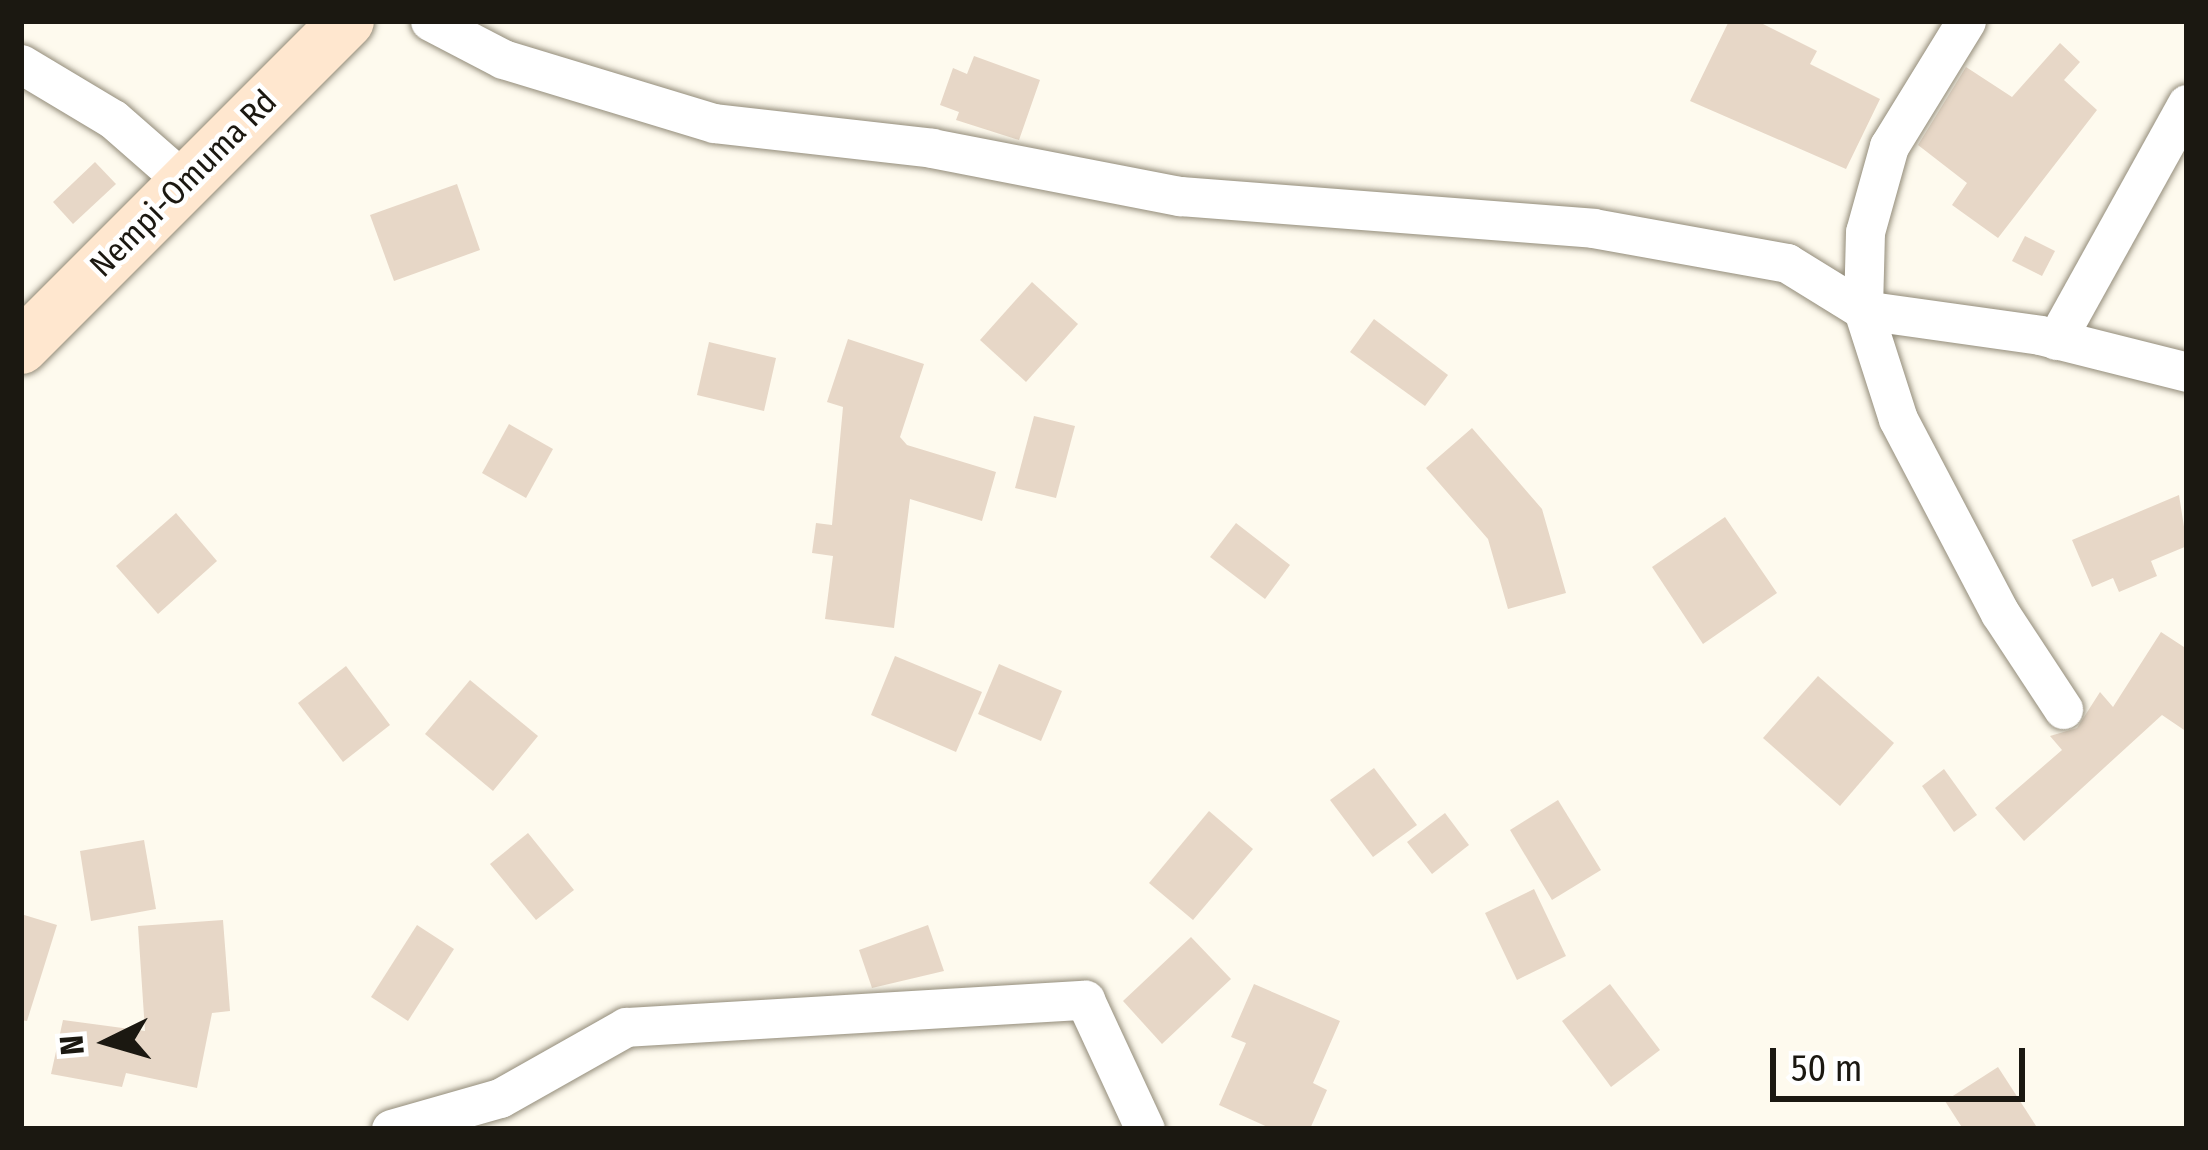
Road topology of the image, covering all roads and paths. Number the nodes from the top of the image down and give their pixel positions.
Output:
1 (346, 21) edge
2 (430, 21) edge
3 (1966, 21) edge
4 (21, 64) edge
5 (2187, 104) edge
6 (185, 182) junction
7 (1863, 310) junction
8 (2056, 340) junction
9 (21, 347) edge
10 (2187, 372) edge
11 (2062, 709) dead end
12 (391, 1129) edge
13 (1145, 1129) edge

1 - 6 street, Nempi-Omuma Rd
2 - 7 street
3 - 7 street
4 - 6 street
5 - 8 street
6 - 9 street, Nempi-Omuma Rd
7 - 8 street
7 - 11 street
8 - 10 street
12 - 13 street

